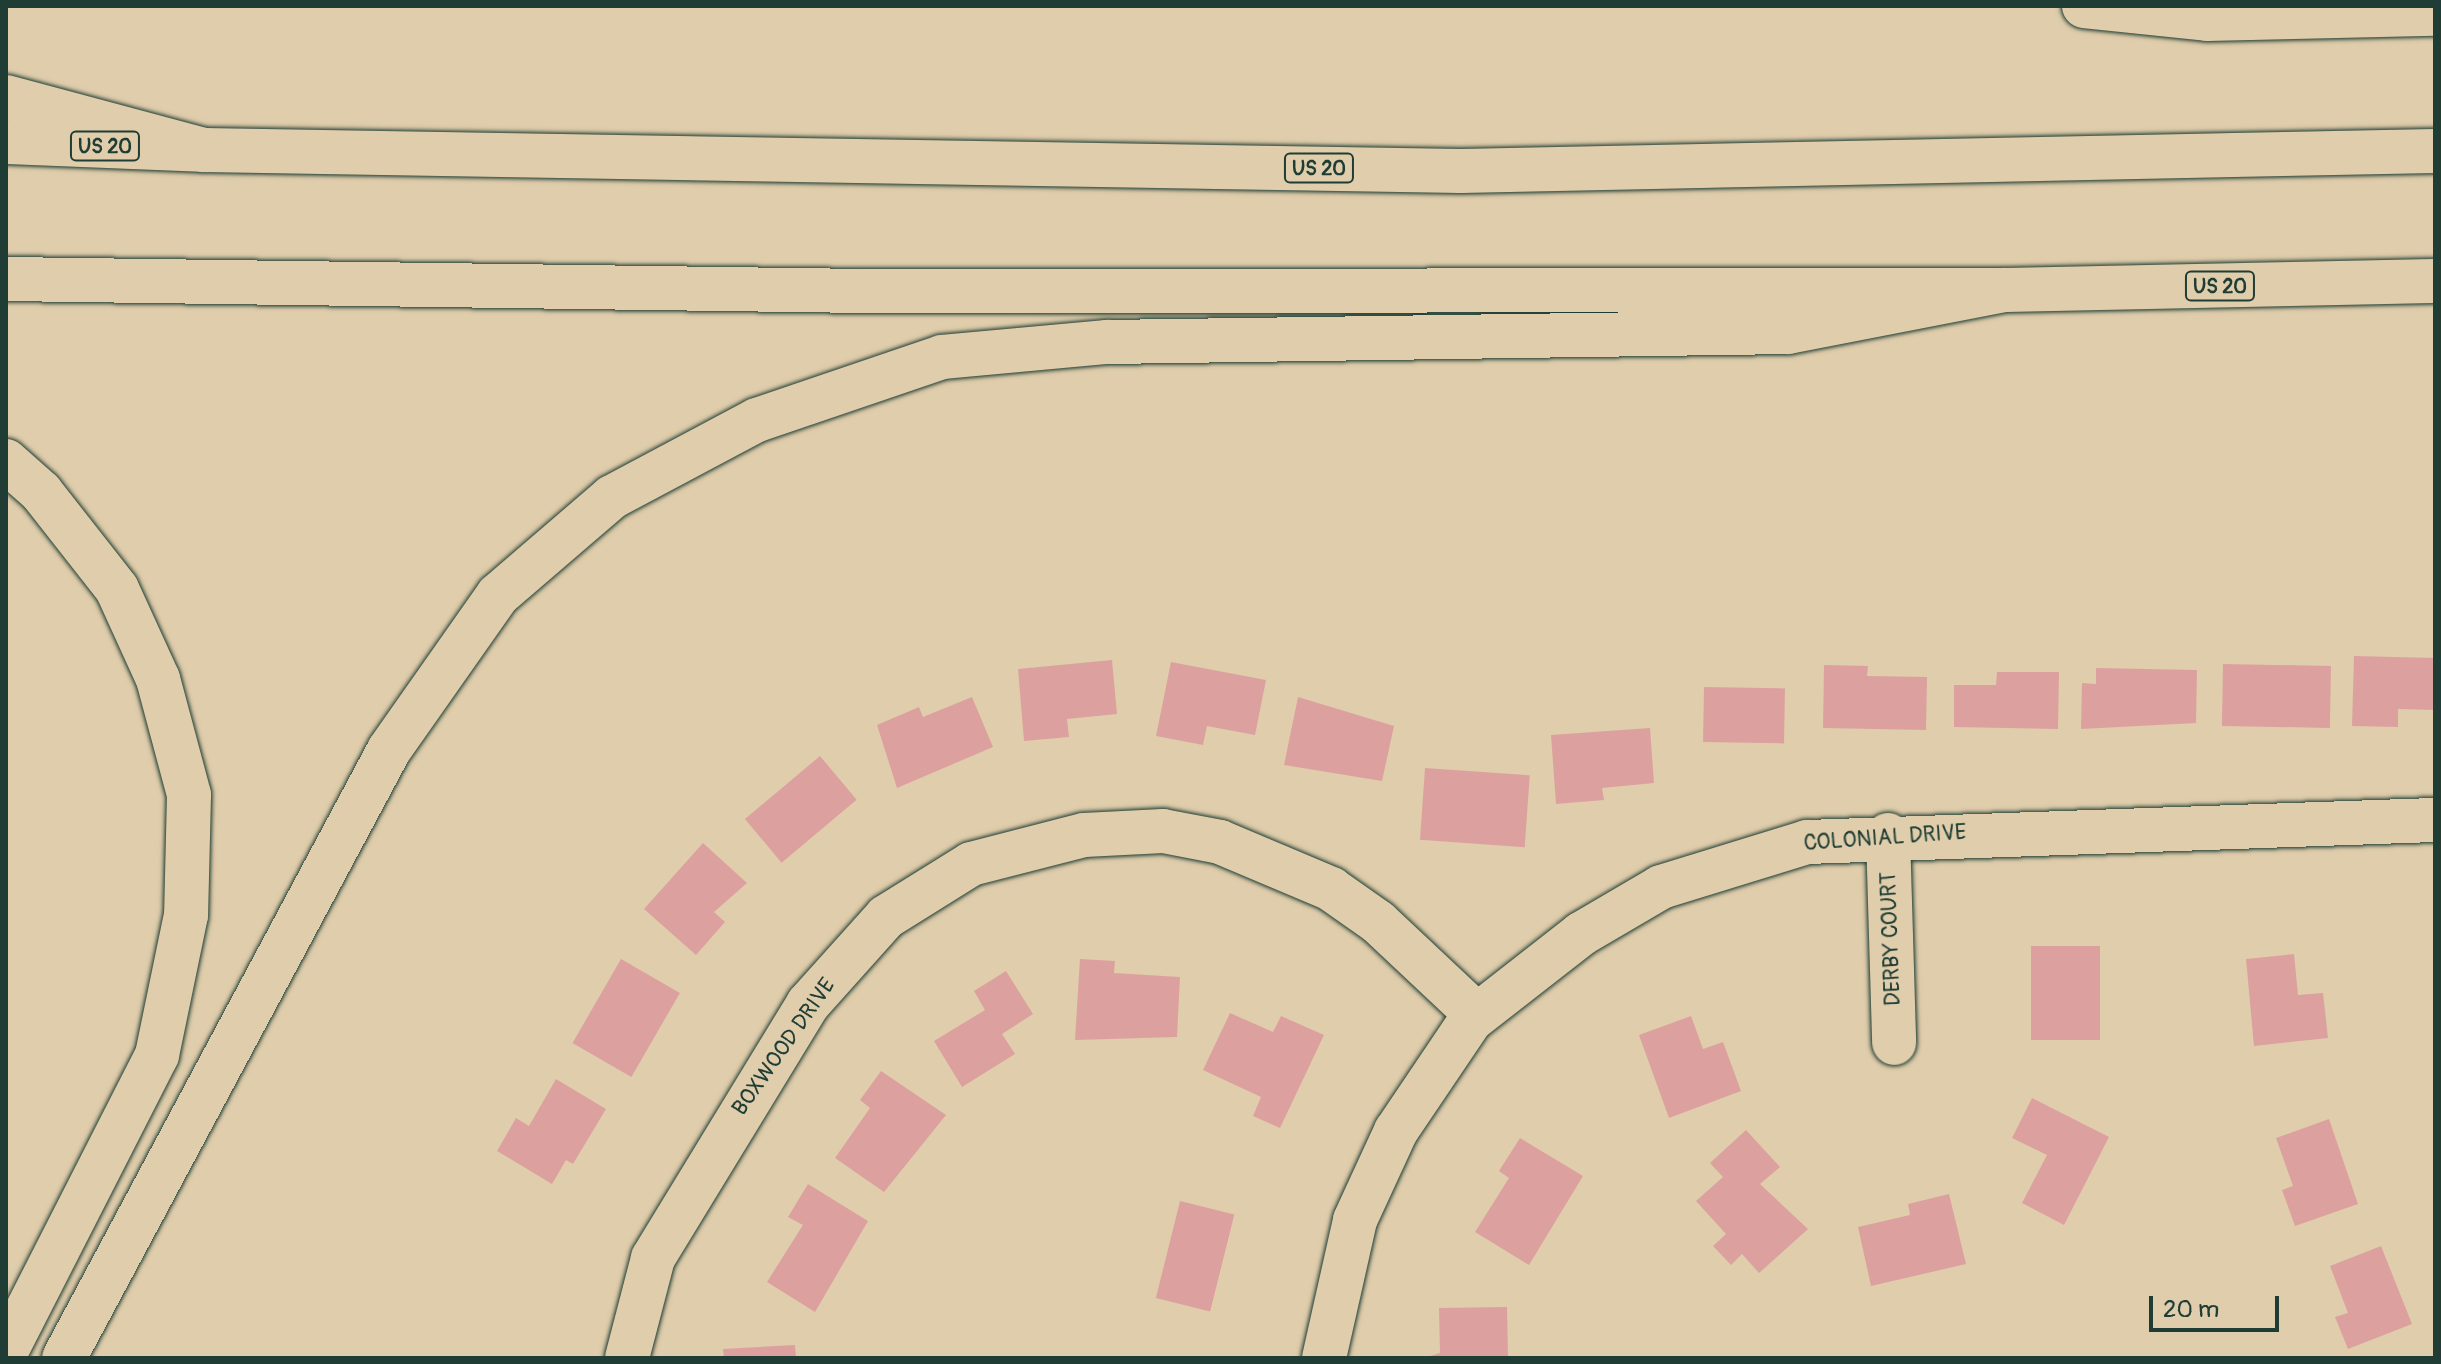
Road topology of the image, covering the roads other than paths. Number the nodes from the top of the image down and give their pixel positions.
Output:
1 (2084, 6) edge
2 (2435, 14) edge
3 (6, 97) edge
4 (6, 142) edge
5 (204, 150) junction
6 (2435, 151) edge
7 (6, 279) edge
8 (2435, 281) edge
9 (2004, 290) junction
10 (6, 461) edge
11 (2435, 820) edge
12 (1888, 835) junction
13 (1476, 1014) junction
14 (1894, 1043) dead end
15 (8, 1342) edge
16 (64, 1358) edge
17 (627, 1358) edge
18 (1324, 1358) edge

1 - 2 main road
3 - 5 main road
4 - 5 main road, US 20
5 - 6 main road, US 20
7 - 9 main road, US 20
8 - 9 main road, US 20
9 - 16 main road
10 - 15 main road
11 - 12 main road, COLONIAL DRIVE
12 - 13 main road, COLONIAL DRIVE
12 - 14 main road, DERBY COURT
13 - 17 main road, BOXWOOD DRIVE
13 - 18 main road, COLONIAL DRIVE

